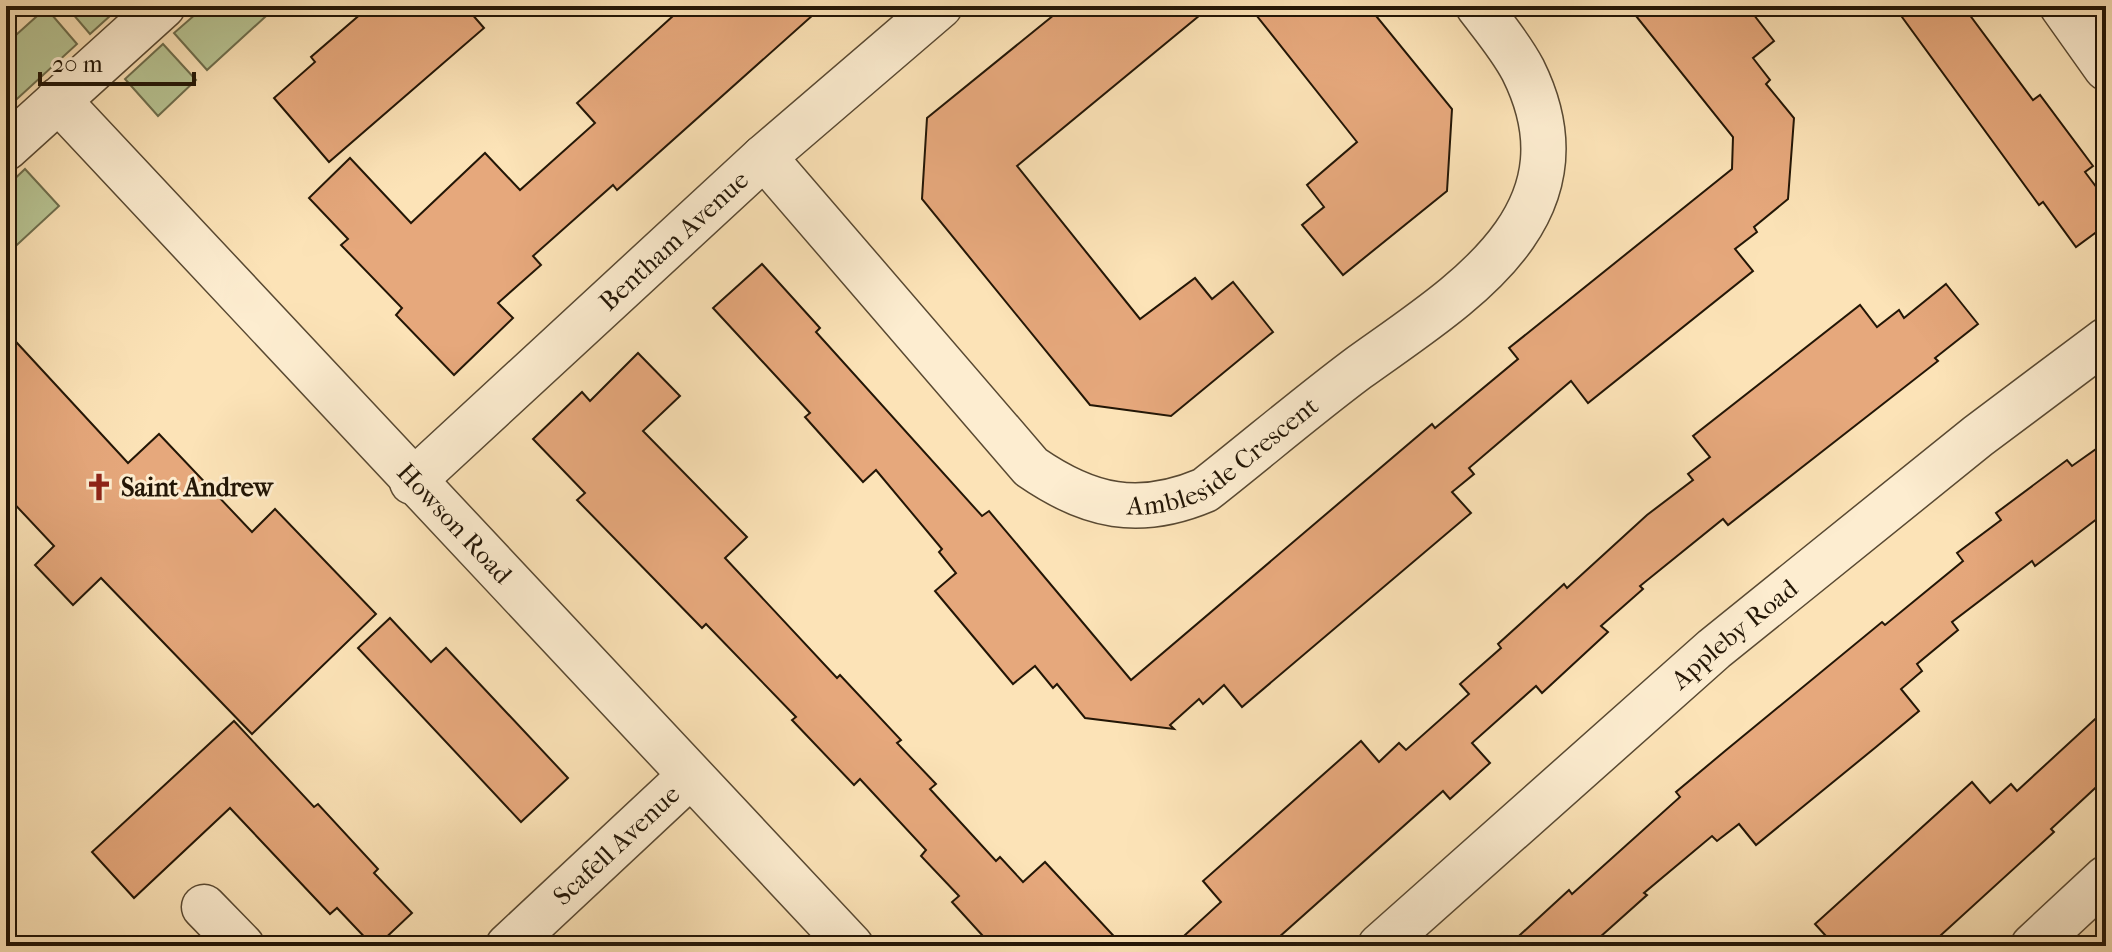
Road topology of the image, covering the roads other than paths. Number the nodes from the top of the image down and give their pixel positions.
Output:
1 (163, 6) edge
2 (940, 6) edge
3 (1478, 6) edge
4 (2062, 6) edge
5 (2106, 68) edge
6 (58, 100) junction
7 (6, 148) edge
8 (764, 157) junction
9 (2106, 340) edge
10 (412, 482) junction
11 (690, 776) junction
12 (2106, 878) edge
13 (204, 907) dead end
14 (242, 946) edge
15 (508, 946) edge
16 (851, 946) edge
17 (1380, 946) edge
18 (2033, 946) edge

1 - 6 street
2 - 8 street, Bentham Avenue
3 - 8 street, Ambleside Crescent
4 - 5 street
6 - 7 street
6 - 10 street, Howson Road
8 - 10 street, Bentham Avenue
9 - 17 street, Appleby Road
10 - 11 street, Howson Road
11 - 15 street, Scafell Avenue
11 - 16 street, Howson Road
12 - 18 street
13 - 14 street

